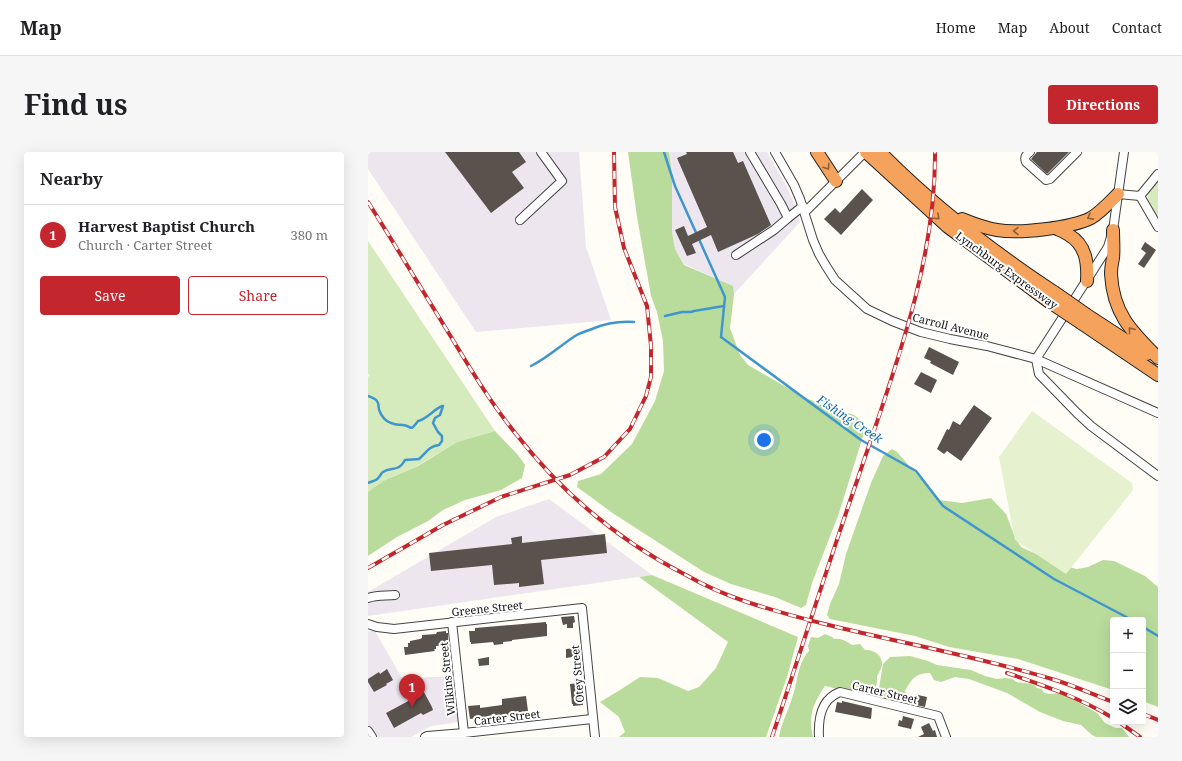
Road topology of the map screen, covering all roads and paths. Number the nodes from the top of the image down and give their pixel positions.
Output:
1 (541, 152) edge
2 (750, 152) edge
3 (775, 152) edge
4 (817, 152) edge
5 (865, 152) edge
6 (1030, 152) edge
7 (1078, 152) edge
8 (1124, 152) edge
9 (881, 157) edge
10 (1158, 174) edge
11 (836, 181) junction
12 (1118, 194) junction
13 (1140, 196) junction
14 (804, 209) junction
15 (947, 213) junction
16 (788, 218) junction
17 (520, 220) dead end
18 (1158, 226) edge
19 (1055, 228) junction
20 (1113, 230) junction
21 (736, 254) dead end
22 (1087, 281) junction
23 (1051, 297) junction
24 (1084, 319) junction
25 (1158, 358) edge
26 (1036, 359) junction
27 (1158, 362) edge
28 (1158, 375) edge
29 (1158, 413) edge
30 (1158, 476) edge
31 (395, 595) dead end
32 (368, 598) edge
33 (582, 608) joint
34 (452, 622) junction
35 (368, 624) edge
36 (592, 718) junction
37 (368, 731) edge
38 (464, 733) junction
39 (372, 737) edge
40 (425, 737) edge
41 (594, 737) edge
42 (819, 737) edge
43 (946, 737) edge

1 - 17 street
2 - 16 street
3 - 14 street, Carroll Avenue
4 -> 11 highway
5 - 9 highway, Lynchburg Expressway
5 - 11 street
6 - 7 street
8 - 12 street
9 - 15 highway, Lynchburg Expressway
9 -> 23 highway, Lynchburg Expressway
10 - 13 street
11 - 14 street
12 - 13 street
12 -> 19 highway
12 - 20 street
13 - 18 street
14 - 16 street
14 - 26 street, Carroll Avenue
19 -> 15 highway
15 - 23 highway, Lynchburg Expressway
16 - 21 street
19 - 22 highway
20 - 22 street
25 -> 20 highway
22 - 26 street
23 - 24 highway, Lynchburg Expressway, bridge
24 - 27 highway, Lynchburg Expressway
24 - 28 highway, Lynchburg Expressway
26 - 29 street, Carroll Avenue
26 - 30 street
31 - 32 street
33 - 34 street, Greene Street
33 - 36 street, Otey Street
34 - 35 street, Greene Street
34 - 38 street, Wilkins Street
36 - 38 street, Carter Street
36 - 41 street, Otey Street
37 - 39 street
38 - 40 street, Carter Street
42 - 43 street, Carter Street

